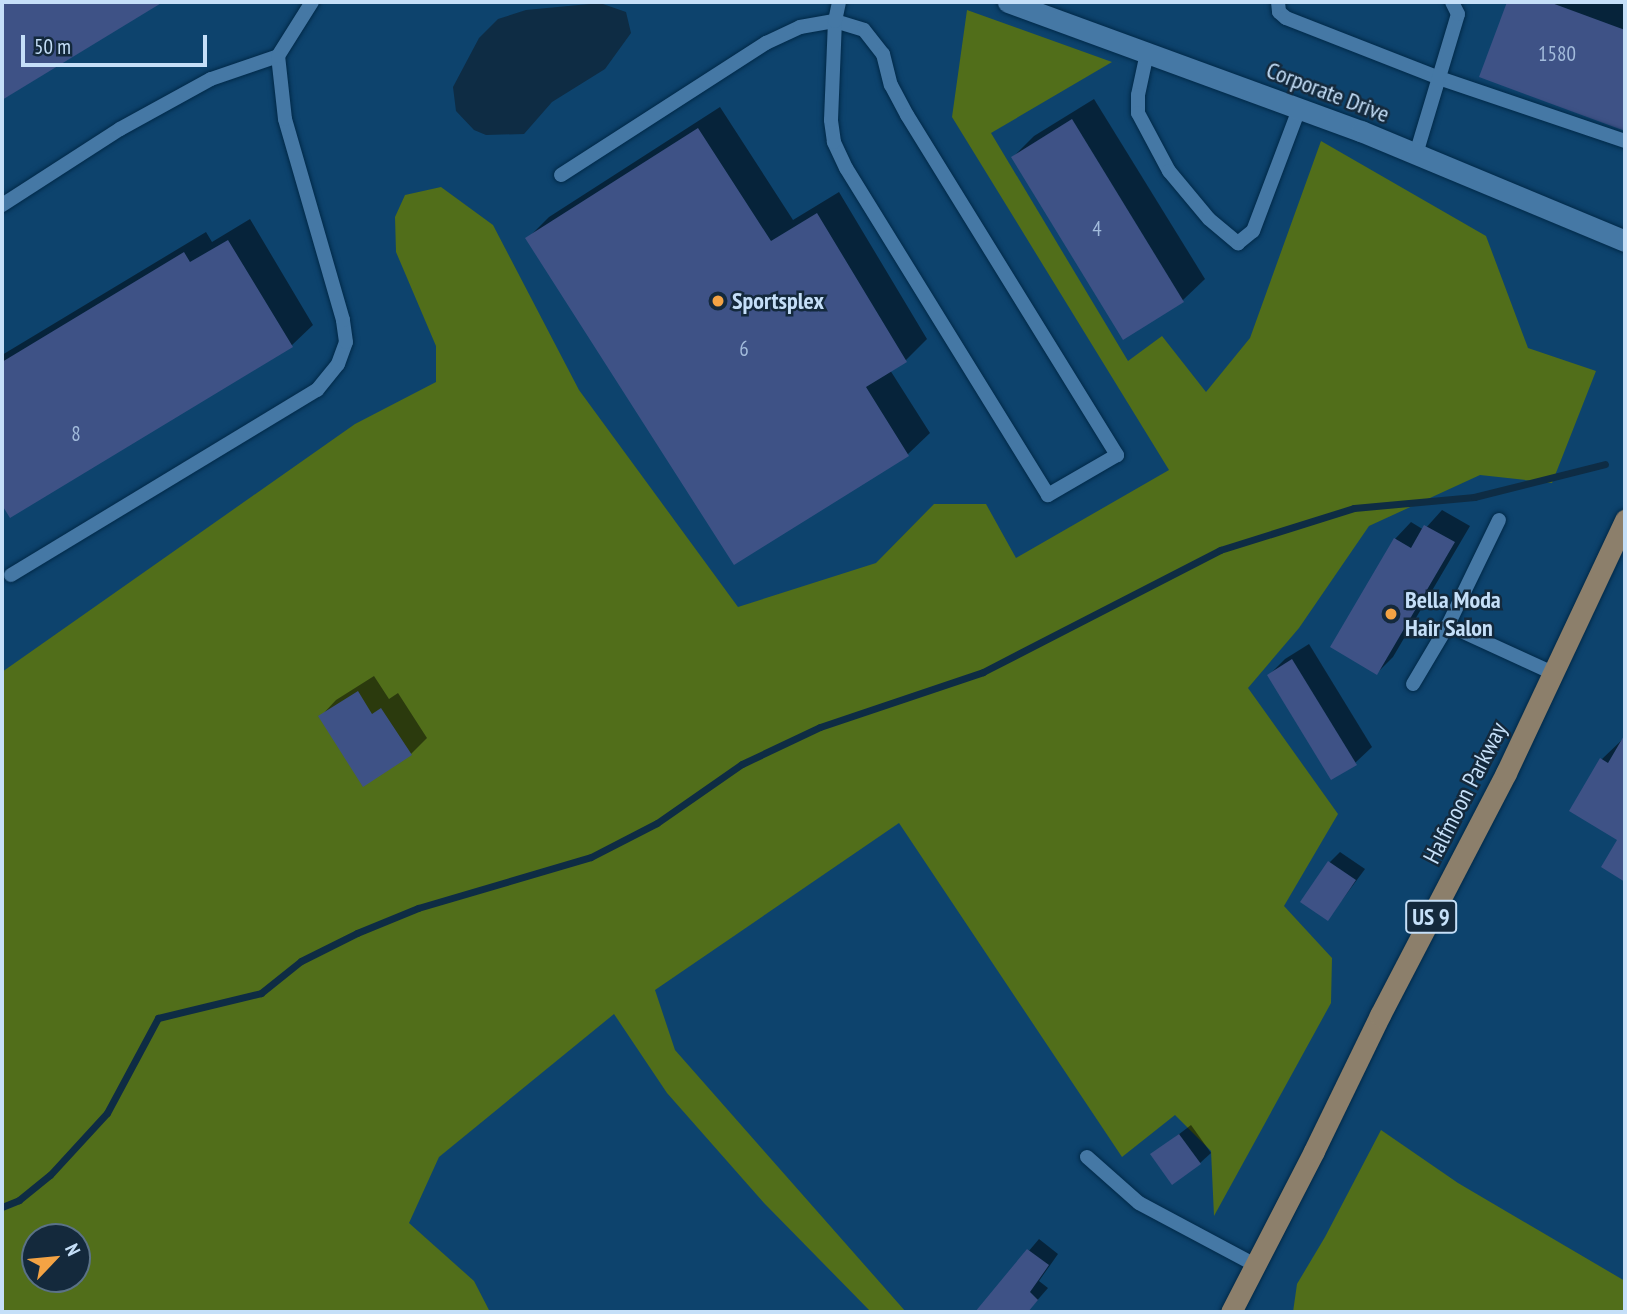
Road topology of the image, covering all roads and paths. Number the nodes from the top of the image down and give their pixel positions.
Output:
1 (312, 2) edge
2 (839, 2) edge
3 (1009, 2) edge
4 (1278, 2) edge
5 (1452, 2) edge
6 (835, 21) junction
7 (1147, 52) junction
8 (278, 56) junction
9 (1439, 78) junction
10 (1299, 109) junction
11 (1625, 141) edge
12 (1416, 155) junction
13 (561, 175) dead end
14 (2, 205) edge
15 (1625, 241) edge
16 (1499, 520) dead end
17 (1625, 522) edge
18 (11, 575) dead end
19 (1448, 625) junction
20 (1553, 673) junction
21 (1413, 684) dead end
22 (1087, 1157) dead end
23 (1255, 1265) junction
24 (1231, 1312) edge

1 - 8 lane
2 - 6 lane
3 - 7 street, Corporate Drive
4 - 9 lane
5 - 9 lane
6 - 6 lane
6 - 13 lane
7 - 10 street, Corporate Drive
7 - 10 lane
8 - 14 lane
8 - 18 lane
9 - 11 lane
9 - 12 lane
10 - 12 street, Corporate Drive
12 - 15 street, Corporate Drive
16 - 19 lane
17 - 20 main road, Halfmoon Parkway / US 9
19 - 20 lane
19 - 21 lane
20 - 23 main road, Halfmoon Parkway / US 9
22 - 23 lane
23 - 24 main road, Halfmoon Parkway / US 9

